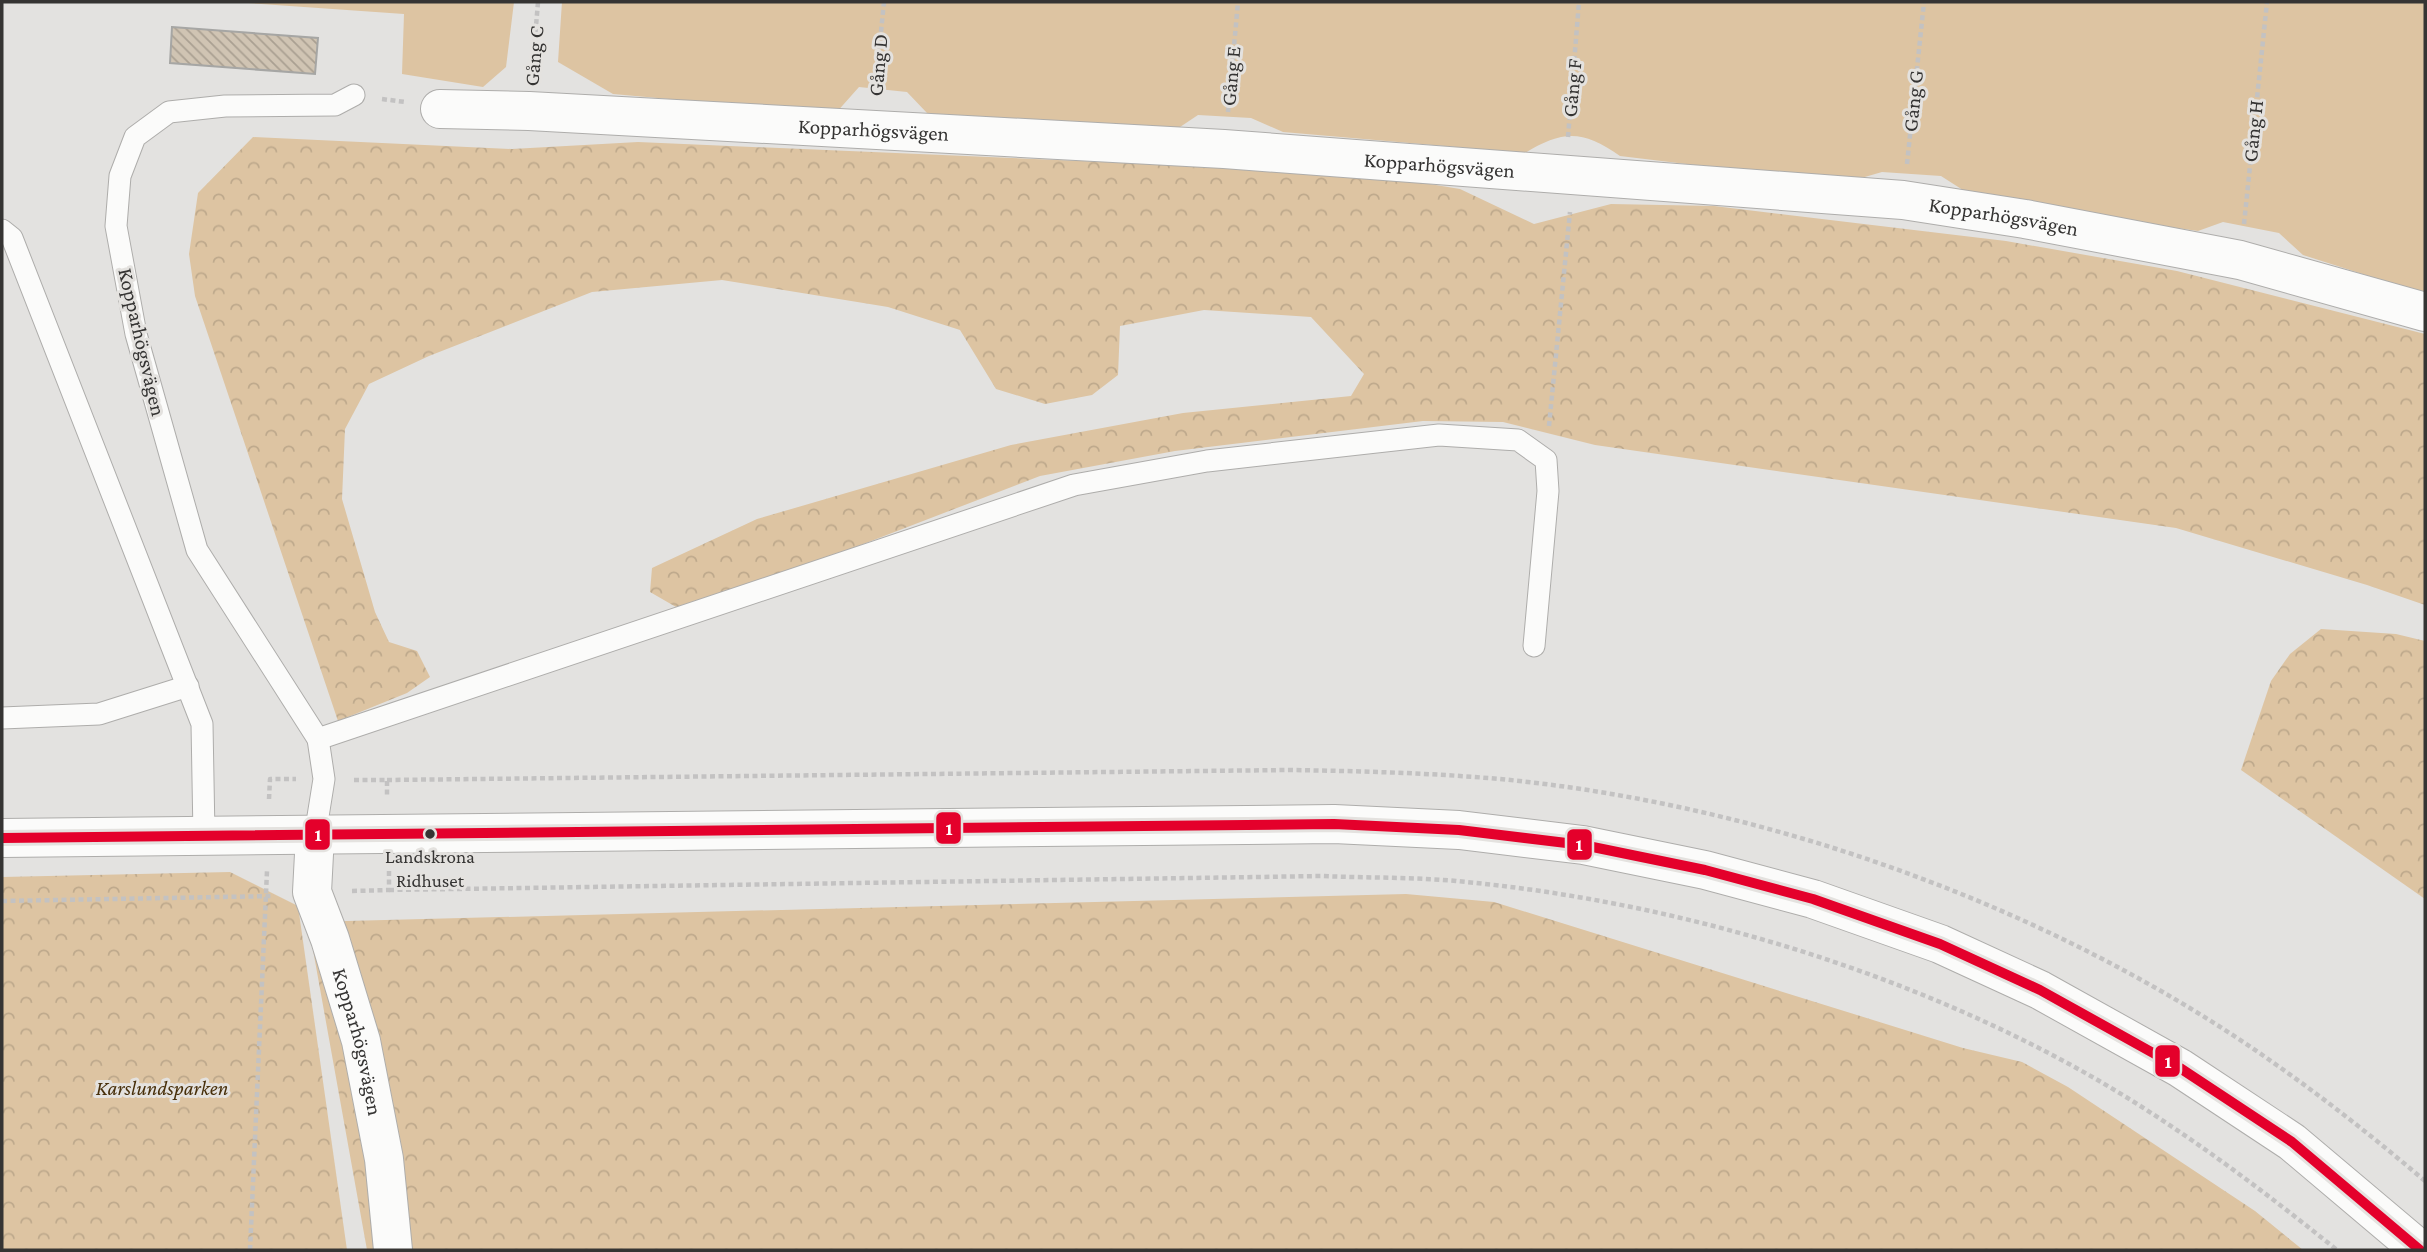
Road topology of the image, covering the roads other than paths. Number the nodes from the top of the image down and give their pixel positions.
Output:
1 (354, 95) road end
2 (440, 109) road end
3 (2, 230) edge
4 (2425, 312) edge
5 (1534, 646) dead end
6 (188, 685) junction
7 (2, 718) edge
8 (318, 739) junction
9 (317, 823) junction
10 (204, 835) junction
11 (2, 838) edge
12 (393, 1250) edge
13 (2420, 1250) edge

1 - 8 lane, Kopparhögsvägen
2 - 4 street, Kopparhögsvägen
3 - 6 lane
5 - 8 lane
6 - 7 lane
6 - 10 lane
8 - 9 lane
9 - 10 street
9 - 12 street, Kopparhögsvägen
9 - 13 street
10 - 11 street

